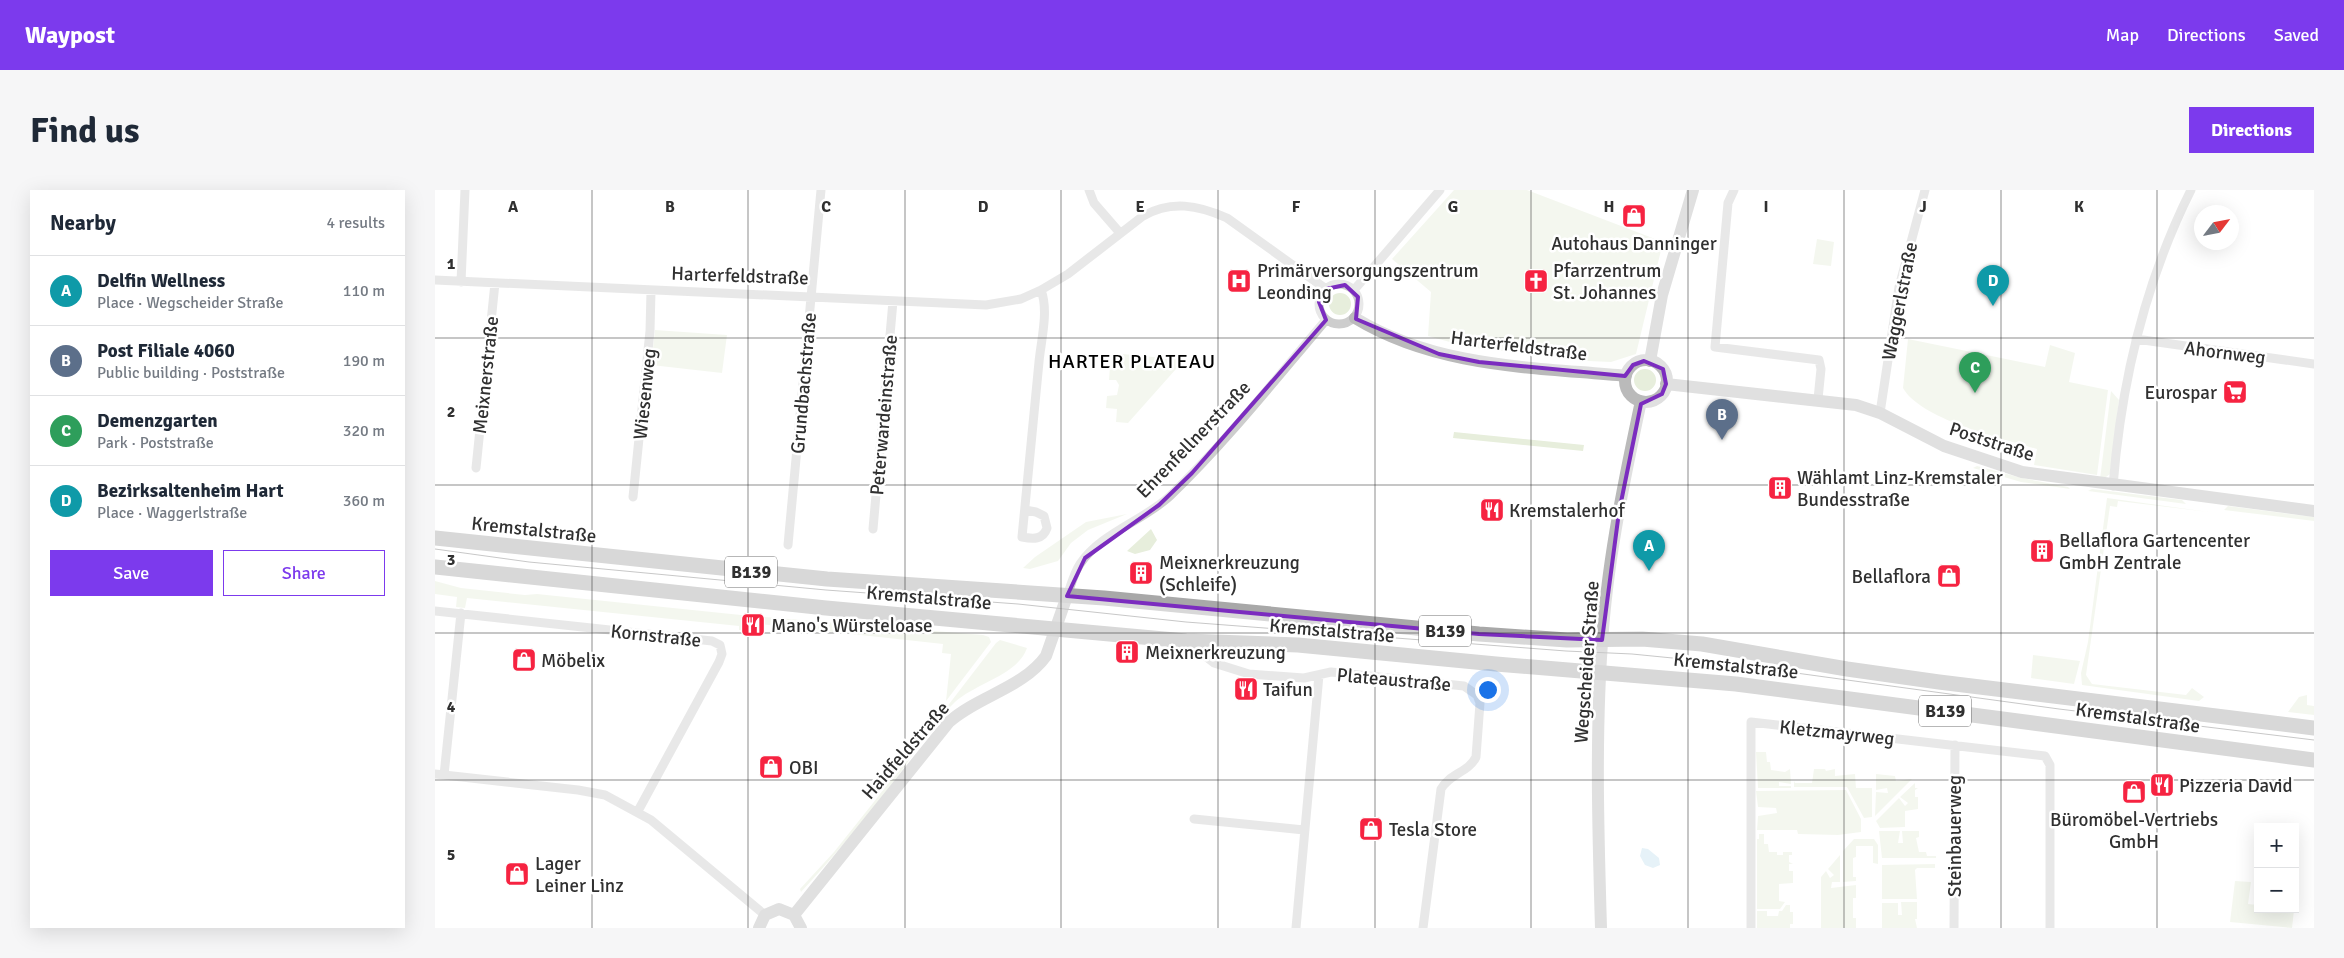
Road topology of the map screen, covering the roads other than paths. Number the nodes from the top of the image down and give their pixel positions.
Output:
1 (465, 190) edge
2 (821, 190) edge
3 (1089, 190) edge
4 (1440, 190) edge
5 (1693, 190) edge
6 (1734, 190) edge
7 (1925, 190) edge
8 (2191, 190) edge
9 (1120, 232) junction
10 (435, 280) edge
11 (461, 282) junction
12 (495, 282) junction
13 (1326, 289) junction
14 (1041, 290) junction
15 (1354, 290) junction
16 (651, 291) junction
17 (811, 296) junction
18 (893, 301) junction
19 (1355, 318) junction
20 (1326, 320) junction
21 (2136, 339) junction
22 (1650, 361) junction
23 (2314, 364) edge
24 (1626, 376) junction
25 (1666, 384) junction
26 (1818, 399) junction
27 (1641, 401) junction
28 (1880, 413) junction
29 (476, 468) dead end
30 (2113, 486) junction
31 (633, 497) dead end
32 (1025, 510) dead end
33 (2314, 511) edge
34 (873, 530) dead end
35 (435, 538) edge
36 (788, 545) dead end
37 (435, 567) edge
38 (1067, 596) junction
39 (435, 610) edge
40 (461, 613) junction
41 (1055, 629) junction
42 (1602, 640) junction
43 (1187, 641) junction
44 (1600, 672) junction
45 (1319, 674) junction
46 (2314, 728) edge
47 (1955, 745) junction
48 (2314, 760) edge
49 (439, 774) edge
50 (638, 811) junction
51 (1194, 819) dead end
52 (1304, 830) junction
53 (765, 915) junction
54 (794, 915) junction
55 (759, 928) edge
56 (801, 928) edge
57 (1296, 928) edge
58 (1423, 928) edge
59 (1601, 928) edge
60 (1751, 928) edge
61 (1954, 928) edge
62 (2050, 928) edge

1 - 11 street
2 - 17 street, Grundbachstraße
3 - 9 street
4 - 15 street
5 - 22 street
6 - 26 street
7 - 28 street, Waggerlstraße
8 - 21 street
9 - 13 street, Harterfeldstraße
9 - 14 street, Harterfeldstraße
10 - 11 street, Harterfeldstraße
11 - 12 street, Harterfeldstraße
12 - 16 street, Harterfeldstraße
12 - 29 street, Meixnerstraße
13 - 15 street
13 - 20 street
14 - 18 street, Harterfeldstraße
14 - 32 street
15 - 19 street
16 - 17 street, Harterfeldstraße
16 - 31 street, Wiesenweg
17 - 18 street, Harterfeldstraße
17 - 36 street, Grundbachstraße
18 - 34 street, Peterwardeinstraße
19 - 20 street
19 - 24 street, Harterfeldstraße
20 - 38 street, Ehrenfellnerstraße
21 - 23 street, Ahornweg
21 - 30 street
22 - 24 street
22 - 25 street
24 - 27 street
25 - 26 street, Poststraße
25 - 27 street
26 - 28 street, Poststraße
27 - 42 street, Wegscheider Straße
28 - 30 street, Poststraße
30 - 33 street, Poststraße
35 - 38 main road, Kremstalstraße / B139
37 - 41 main road, Kremstalstraße / B139
38 - 41 street, Ehrenfellnerstraße
38 - 42 main road, Kremstalstraße / B139
39 - 40 street, Kornstraße
40 - 49 street
40 - 50 street, Kornstraße
41 - 43 main road, Kremstalstraße / B139
41 - 54 street, Haidfeldstraße
42 - 44 street, Wegscheider Straße
42 - 46 main road, Kremstalstraße / B139
43 - 44 main road, Kremstalstraße / B139
43 - 45 street, Plateaustraße
44 - 48 main road, Kremstalstraße / B139
44 - 59 street, Wegscheider Straße
45 - 52 street
45 - 58 street, Plateaustraße
47 - 60 street, Kletzmayrweg
47 - 61 street, Steinbauerweg
47 - 62 street, Kletzmayrweg
49 - 50 street
50 - 53 street
51 - 52 street
52 - 57 street
53 - 54 street
53 - 55 street
54 - 56 street

